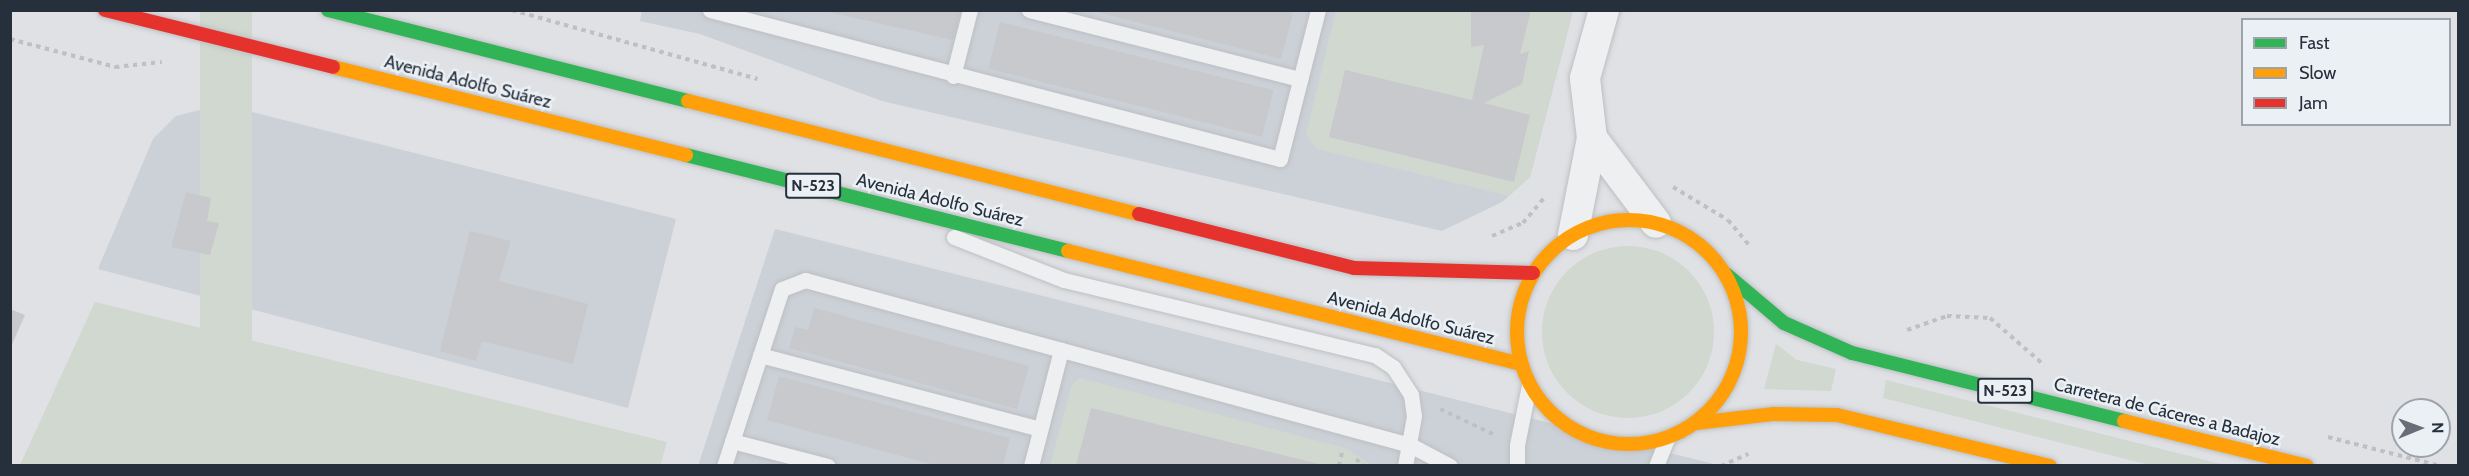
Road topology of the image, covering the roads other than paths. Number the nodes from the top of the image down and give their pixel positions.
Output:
1 (105, 10) edge
2 (328, 10) edge
3 (710, 10) edge
4 (970, 10) edge
5 (1029, 10) edge
6 (1318, 10) edge
7 (1604, 10) edge
8 (953, 76) junction
9 (1300, 79) junction
10 (1592, 138) junction
11 (848, 195) junction
12 (1656, 223) junction
13 (1573, 235) junction
14 (1724, 272) junction
15 (1533, 273) junction
16 (1062, 350) junction
17 (760, 355) junction
18 (1521, 364) junction
19 (1529, 385) junction
20 (1696, 423) junction
21 (1040, 429) junction
22 (1667, 439) junction
23 (732, 441) junction
24 (1410, 445) junction
25 (724, 465) edge
26 (828, 465) edge
27 (1031, 465) edge
28 (1405, 465) edge
29 (1450, 465) edge
30 (1517, 465) edge
31 (1656, 465) edge
32 (2050, 465) edge
33 (2307, 465) edge

1 - 11 highway, Avenida Adolfo Suárez / N-523
2 - 15 highway, Avenida Adolfo Suárez
3 - 8 lane
4 - 8 lane
5 - 9 lane
6 - 9 lane
7 - 10 street
8 - 9 lane
10 - 12 street
10 - 13 street
11 - 18 highway, Avenida Adolfo Suárez / N-523
11 - 24 lane
12 - 13 highway
12 - 14 highway, Carretera de Cáceres a Badajoz
13 - 15 highway
14 - 20 highway
14 - 33 highway, Carretera de Cáceres a Badajoz / N-523
15 - 18 highway
16 - 17 lane
16 - 21 lane
16 - 24 lane
17 - 21 lane
17 - 23 lane
18 - 19 highway
19 - 22 highway
19 - 30 lane
20 - 22 highway
20 - 32 highway
21 - 27 lane
22 - 31 lane
23 - 25 lane
23 - 26 lane
24 - 28 lane
24 - 29 lane

